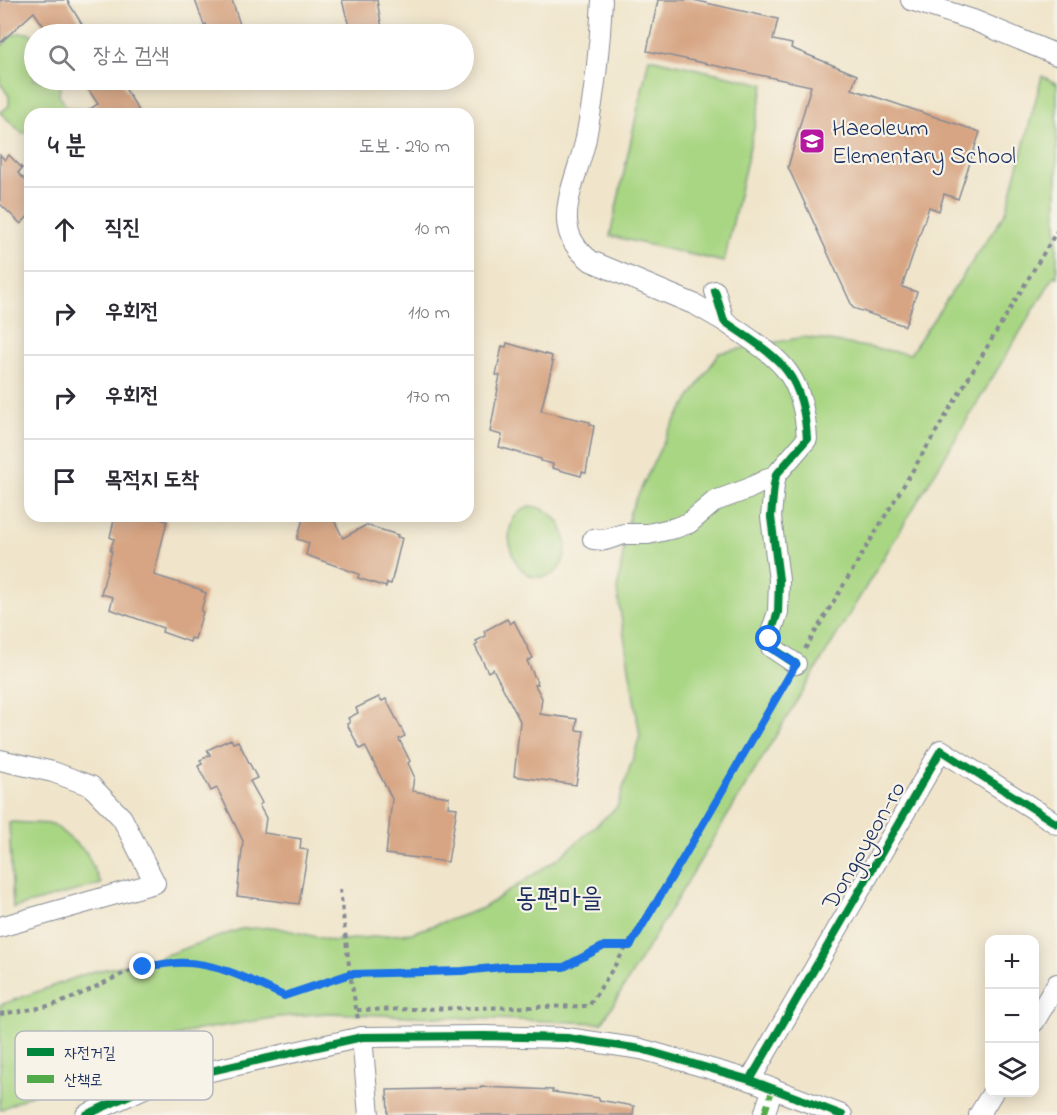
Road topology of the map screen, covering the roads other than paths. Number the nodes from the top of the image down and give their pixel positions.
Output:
1 (602, 0) edge
2 (911, 0) edge
3 (1057, 55) edge
4 (715, 291) dead end
5 (724, 321) junction
6 (776, 475) junction
7 (592, 538) dead end
8 (796, 664) road end
9 (0, 760) edge
10 (1057, 824) edge
11 (0, 927) edge
12 (1057, 984) edge
13 (1039, 1015) edge
14 (362, 1037) junction
15 (213, 1071) edge
16 (750, 1080) junction
17 (773, 1088) junction
18 (990, 1097) edge
19 (118, 1100) edge
20 (86, 1115) edge
21 (369, 1115) edge
22 (764, 1115) edge
23 (842, 1115) edge
24 (979, 1115) edge

1 - 5 street
2 - 3 street
4 - 5 street
5 - 6 street
6 - 7 street
6 - 8 street
9 - 11 street
10 - 16 street, Dongpyeon-ro
12 - 13 street
14 - 15 street
14 - 16 street
14 - 21 street
16 - 17 street
17 - 22 street
17 - 23 street
18 - 24 street
19 - 20 street

